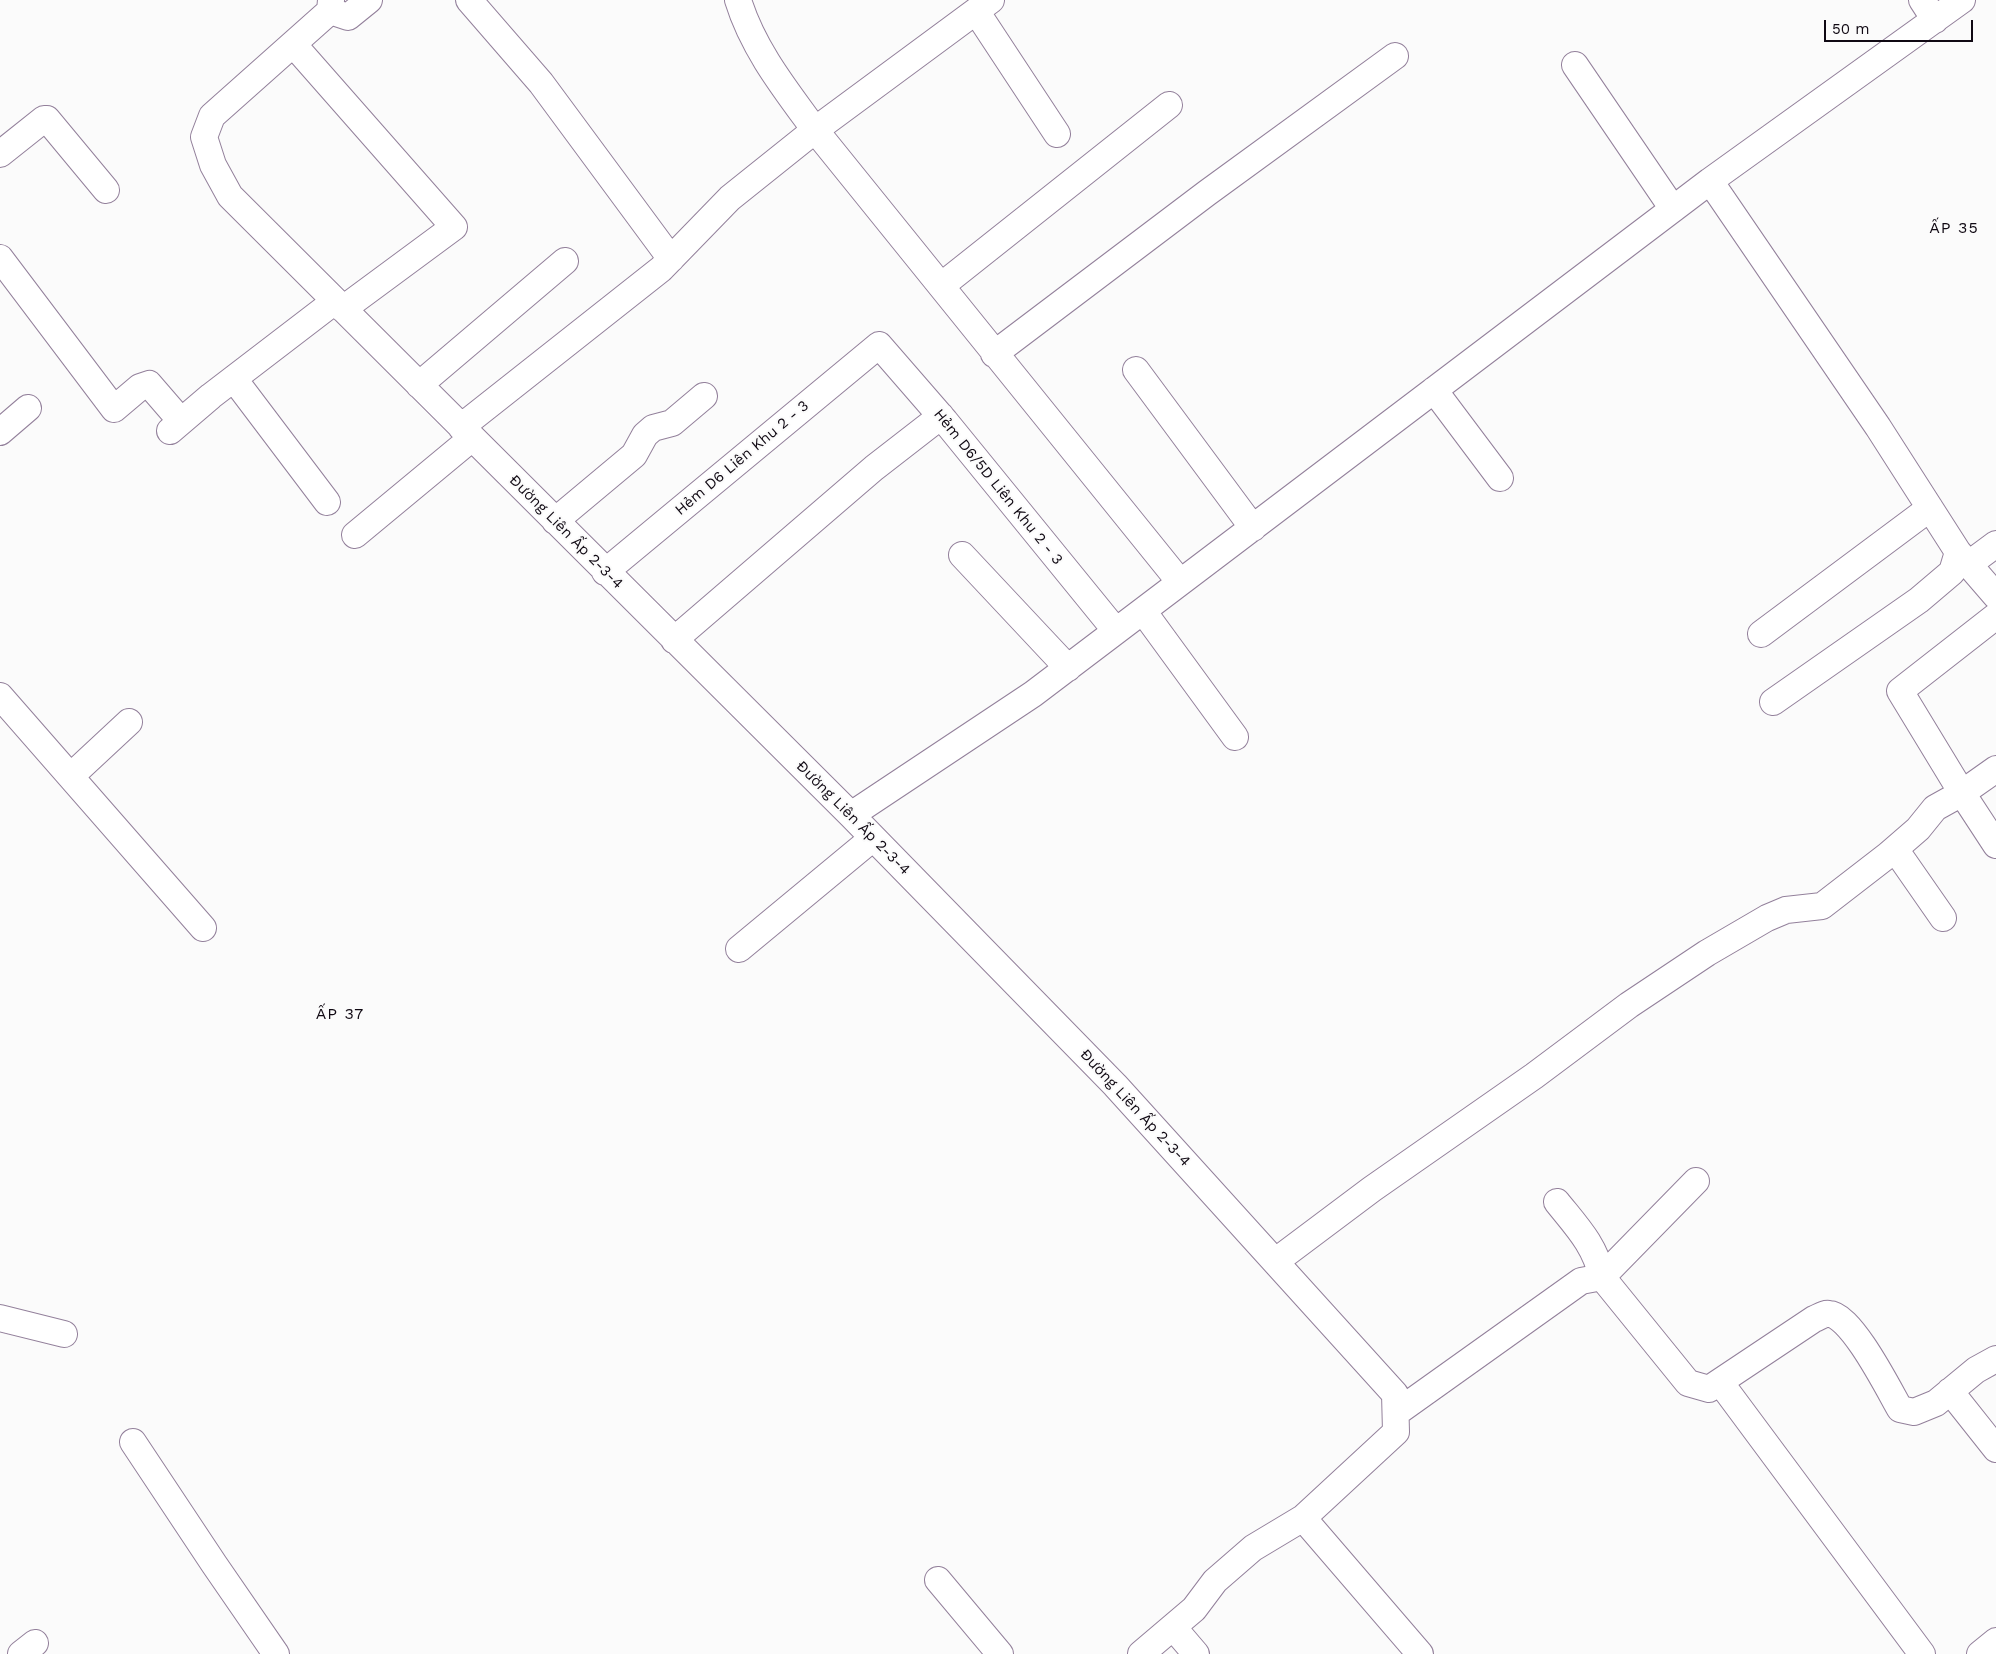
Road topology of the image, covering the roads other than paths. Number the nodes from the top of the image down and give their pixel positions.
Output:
1 (368, 0) edge
2 (469, 0) edge
3 (738, 0) edge
4 (1962, 0) edge
5 (330, 5) edge
6 (983, 6) edge
7 (1928, 10) edge
8 (293, 44) junction
9 (1395, 56) dead end
10 (1575, 66) dead end
11 (1169, 105) dead end
12 (815, 130) junction
13 (1057, 134) dead end
14 (0, 154) edge
15 (1710, 181) junction
16 (106, 190) dead end
17 (1673, 209) junction
18 (0, 258) edge
19 (671, 259) junction
20 (565, 261) dead end
21 (941, 286) junction
22 (339, 305) junction
23 (879, 345) joint
24 (994, 354) junction
25 (1136, 370) dead end
26 (234, 379) junction
27 (419, 385) junction
28 (1434, 390) junction
29 (704, 396) dead end
30 (28, 408) dead end
31 (940, 416) junction
32 (0, 432) edge
33 (467, 433) junction
34 (1500, 478) dead end
35 (327, 502) dead end
36 (1930, 508) junction
37 (555, 521) junction
38 (1253, 528) junction
39 (355, 535) dead end
40 (1996, 544) edge
41 (962, 555) dead end
42 (1964, 558) junction
43 (606, 572) junction
44 (1180, 582) junction
45 (1996, 596) edge
46 (1143, 611) junction
47 (1996, 616) edge
48 (1116, 632) junction
49 (1761, 634) dead end
50 (674, 640) junction
51 (1068, 668) junction
52 (0, 696) edge
53 (1774, 702) dead end
54 (129, 722) dead end
55 (1235, 737) dead end
56 (1996, 769) edge
57 (71, 776) junction
58 (1962, 793) junction
59 (851, 815) junction
60 (873, 838) junction
61 (1996, 844) edge
62 (1895, 849) junction
63 (1943, 918) dead end
64 (203, 928) dead end
65 (739, 949) dead end
66 (1696, 1181) dead end
67 (1557, 1202) dead end
68 (1276, 1261) junction
69 (1602, 1277) junction
70 (0, 1318) edge
71 (64, 1334) dead end
72 (1996, 1358) edge
73 (1720, 1382) junction
74 (1950, 1391) junction
75 (1396, 1413) junction
76 (133, 1442) dead end
77 (1996, 1449) edge
78 (1303, 1518) junction
79 (938, 1580) dead end
80 (1173, 1627) junction
81 (1996, 1641) edge
82 (276, 1654) edge
83 (1000, 1654) edge
84 (1141, 1654) edge
85 (1196, 1654) edge
86 (1420, 1654) edge
87 (1922, 1654) edge
88 (1980, 1654) edge

1 - 5 street
2 - 19 street
3 - 12 street
4 - 7 street
5 - 8 street, Đường Liên Ấp 2-3-4
6 - 12 street
6 - 13 street
7 - 15 street
8 - 22 street, Đường Liên Ấp 2-3-4
8 - 22 street
9 - 24 street
10 - 17 street
11 - 21 street
12 - 19 street
12 - 21 street
14 - 16 street
15 - 17 street
15 - 36 street
17 - 28 street
18 - 26 street
19 - 33 street
20 - 27 street
21 - 24 street
22 - 26 street
22 - 27 street, Đường Liên Ấp 2-3-4
23 - 31 street, Hẻm D6/5D Liên Khu 2 - 3
23 - 43 street, Hẻm D6 Liên Khu 2 - 3
24 - 44 street
25 - 38 street
26 - 35 street
27 - 33 street, Đường Liên Ấp 2-3-4
28 - 34 street
28 - 38 street
29 - 37 street
30 - 32 street
31 - 48 street, Hẻm D6/5D Liên Khu 2 - 3
31 - 50 street
33 - 37 street, Đường Liên Ấp 2-3-4
33 - 39 street
36 - 42 street
36 - 49 street
37 - 43 street, Đường Liên Ấp 2-3-4
38 - 44 street
40 - 42 street
41 - 51 street
42 - 45 street
42 - 53 street
43 - 50 street, Đường Liên Ấp 2-3-4
44 - 46 street
46 - 48 street
46 - 55 street
47 - 58 street
48 - 51 street
50 - 59 street, Đường Liên Ấp 2-3-4
51 - 59 street
52 - 57 street
54 - 57 street
56 - 58 street
57 - 64 street
58 - 61 street
58 - 62 street
59 - 60 street, Đường Liên Ấp 2-3-4
60 - 65 street
60 - 68 street, Đường Liên Ấp 2-3-4
62 - 63 street
62 - 68 street
66 - 69 street
67 - 69 street
68 - 75 street, Đường Liên Ấp 2-3-4
69 - 73 street
69 - 75 street
70 - 71 street
72 - 74 street
73 - 74 street
73 - 87 street
74 - 77 street
75 - 78 street, Đường Liên Ấp 2-3-4
76 - 82 street
78 - 80 street, Đường Liên Ấp 2-3-4
78 - 86 street
79 - 83 street
80 - 84 street, Đường Liên Ấp 2-3-4
80 - 85 street
81 - 88 street

